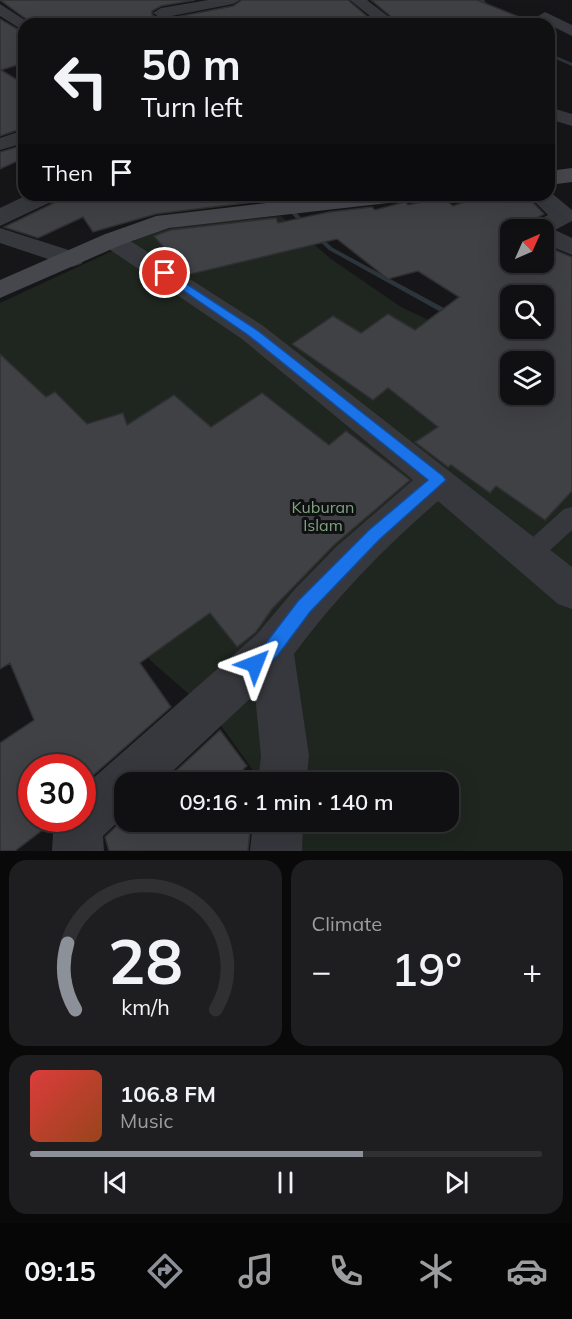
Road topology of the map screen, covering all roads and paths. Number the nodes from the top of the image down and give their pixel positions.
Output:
1 (233, 0) edge
2 (357, 0) edge
3 (0, 9) edge
4 (169, 18) edge
5 (382, 18) edge
6 (18, 22) edge
7 (555, 22) edge
8 (572, 31) edge
9 (555, 115) edge
10 (572, 120) edge
11 (18, 138) edge
12 (1, 144) edge
13 (572, 175) edge
14 (555, 177) edge
15 (32, 201) edge
16 (329, 201) edge
17 (547, 201) edge
18 (0, 219) edge
19 (554, 221) edge
20 (0, 235) edge
21 (554, 239) edge
22 (112, 240) junction
23 (572, 248) edge
24 (72, 259) junction
25 (0, 290) edge
26 (438, 480) junction
27 (572, 516) edge
28 (529, 555) junction
29 (572, 591) edge
30 (272, 649) junction
31 (283, 772) edge
32 (277, 832) edge
33 (78, 851) edge
34 (276, 851) edge

1 - 4 street
2 - 5 street
3 - 6 street
7 - 8 street
9 - 10 street
11 - 12 street
13 - 14 street
15 - 18 street
16 - 22 street
17 - 19 street
20 - 24 street
21 - 23 street
22 - 24 street
22 - 26 street
24 - 25 street
26 - 28 street
26 - 30 street
27 - 28 lane
28 - 29 street
30 - 31 street
30 - 33 street
32 - 34 street

